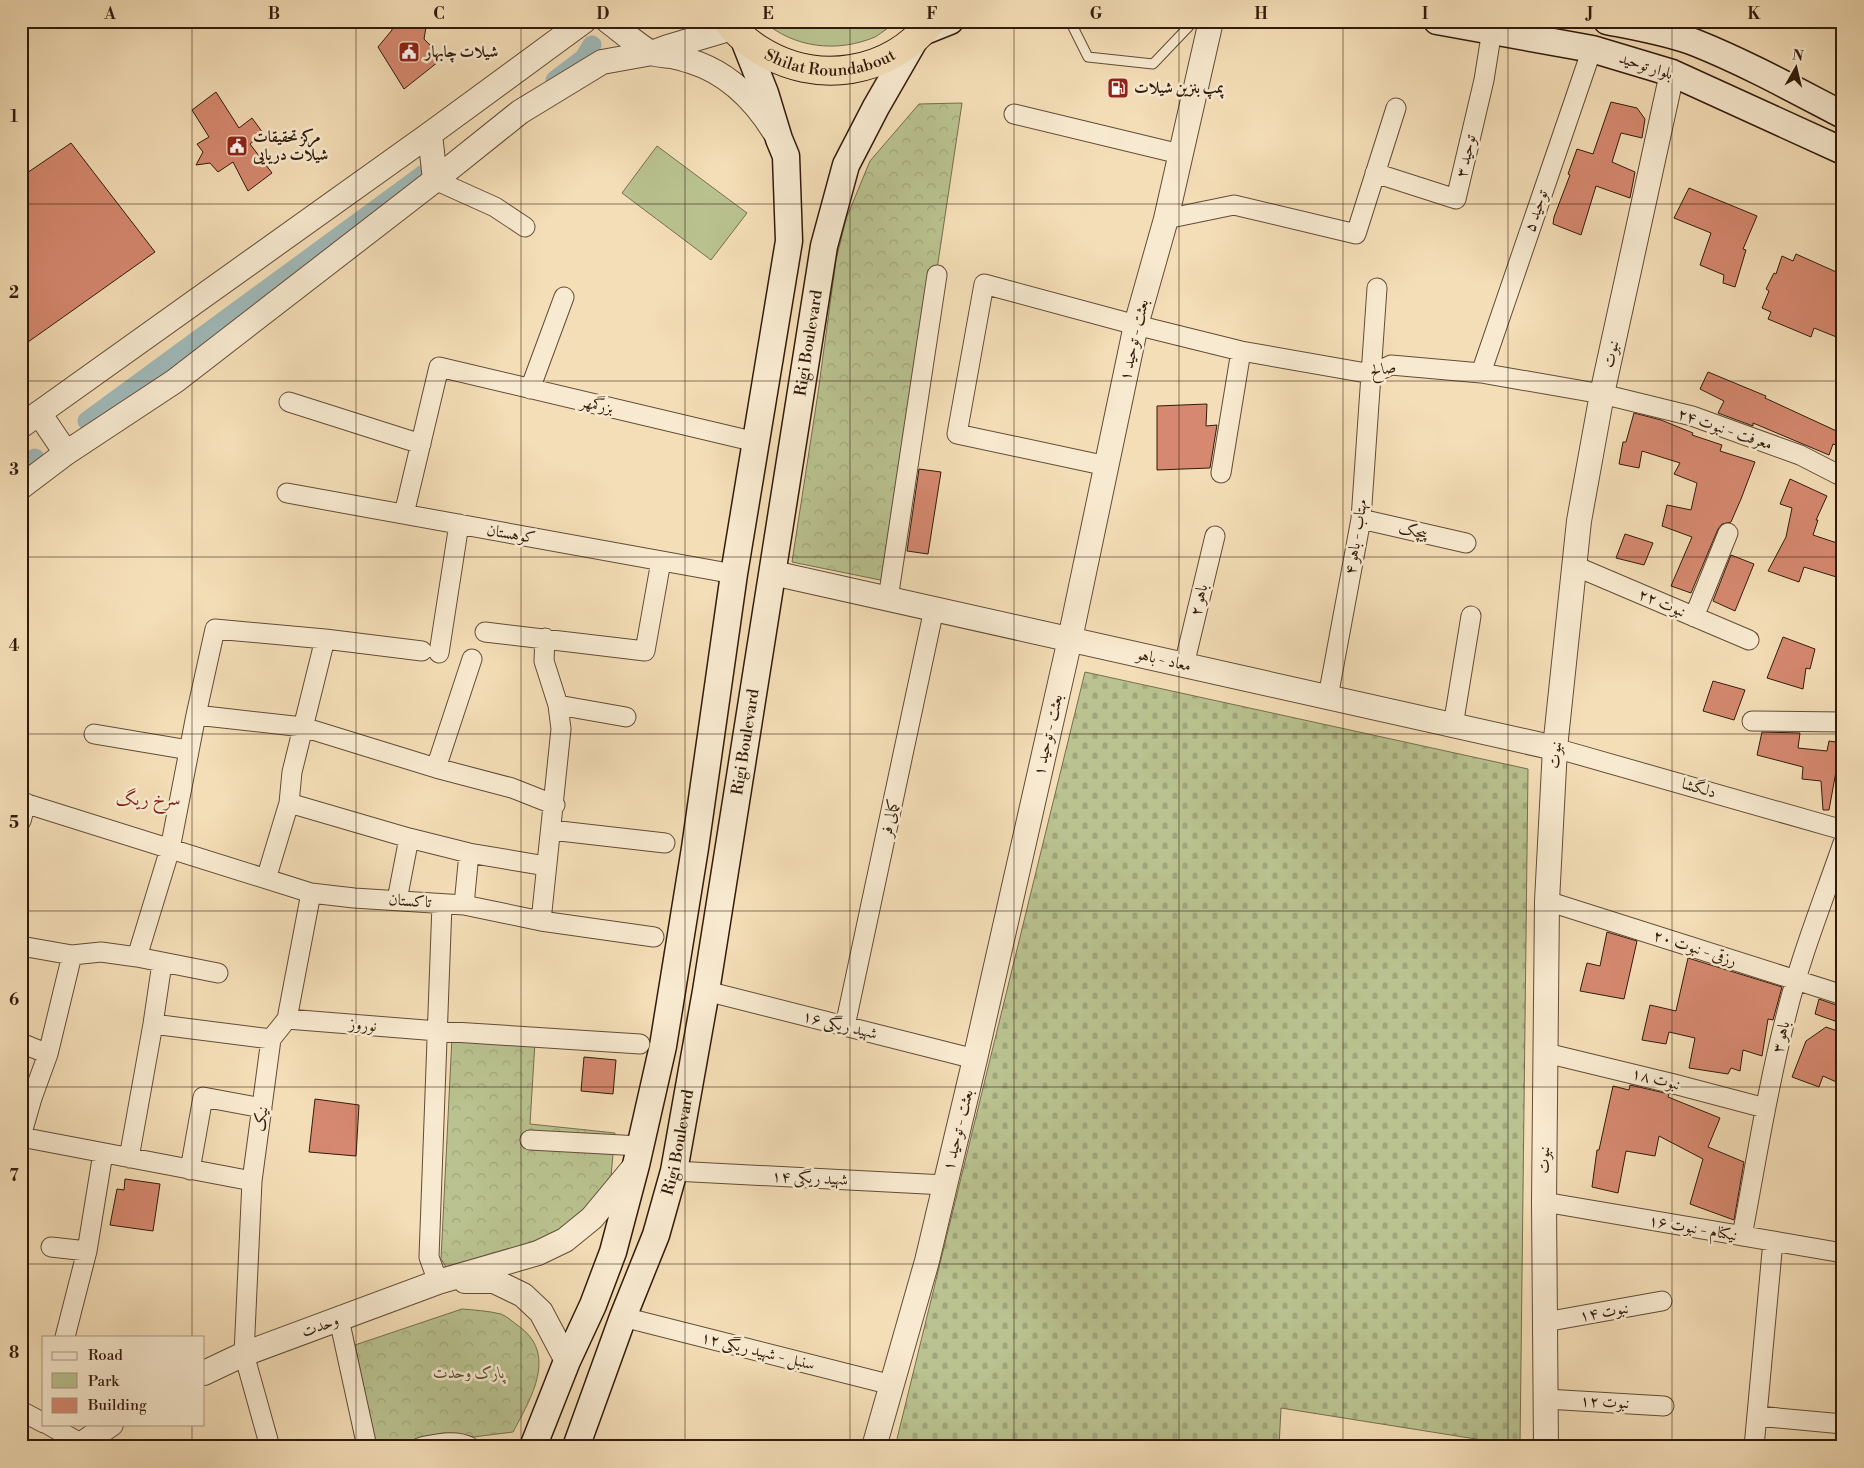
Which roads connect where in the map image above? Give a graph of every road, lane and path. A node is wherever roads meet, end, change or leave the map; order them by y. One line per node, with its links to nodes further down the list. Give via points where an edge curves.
1 (584, 21): 18 (street)
2 (608, 21): 13 (street)
3 (950, 21): 11 (main road)
4 (1070, 21): 5 (lane, via 1088,56 1153,64)
5 (1194, 21)
6 (1211, 21): 21 (street, بعثت - توحید ۱)
7 (1437, 21): 10 (main road, بلوار توحید)
8 (1607, 21): 17 (main road, بلوار توحید, via 1695,42)
9 (735, 30): 11 (highway, Shilat Roundabout, via 775,60 810,70 838,71 882,61); 13 (street); 19 (main road, Rigi Boulevard, via 765,92)
10 (1492, 30): 12 (main road, بلوار توحید); 22 (street, توحید ۳, via 1484,80 1456,199)
11 (924, 31): 53 (main road, Rigi Boulevard, via 876,107 846,165 824,246)
12 (1592, 49): 14 (main road, بلوار توحید); 31 (street, توحید ۵)
13 (652, 53): 19 (street, via 692,62 729,81 764,115); 23 (street, via 602,62 520,112)
14 (1672, 74): 20 (main road, بلوار توحید); 34 (street, نبوت)
15 (1396, 108): 22 (street)
16 (1014, 114): 21 (street)
17 (1843, 115)
18 (430, 134): 23 (street); 36 (street)
19 (779, 138): 37 (main road, Rigi Boulevard, via 786,156 789,241)
20 (1843, 151)
21 (1180, 154): 24 (street, بعثت - توحید ۱)
22 (1374, 173): 24 (street, via 1356,234 1234,205)
23 (435, 180): 25 (street, via 494,207); 39 (street, via 174,381)
24 (1166, 219): 29 (street, بعثت - توحید ۱)
25 (525, 227)
26 (937, 275): 55 (street)
27 (1377, 288): 32 (street, مهتاب - باهو ۴)
28 (564, 298): 33 (street)
29 (1136, 325): 30 (street, صالح); 40 (street, بعثت - توحید ۱); 40 (street, صالح, via 984,284 957,434)
30 (1241, 351): 32 (street, صالح); 41 (street)
31 (1481, 373): 32 (street, صالح, via 1391,364); 34 (street, صالح)
32 (1372, 374): 46 (street, مهتاب - باهو ۴)
33 (530, 389): 37 (street, بزرگمهر); 38 (street, بزرگمهر, via 439,367)
34 (1602, 394): 42 (street, معرفت - نبوت ۲۴, via 1692,416 1800,455); 52 (street, نبوت, via 1579,521)
35 (289, 402): 38 (street)
36 (30, 419): 39 (street)
37 (756, 442): 54 (main road, Rigi Boulevard)
38 (421, 444): 45 (street)
39 (66, 452): 43 (street)
40 (1107, 466): 62 (street, بعثت - توحید ۱)
41 (1221, 473)
42 (1843, 477)
43 (21, 487)
44 (287, 493): 45 (street, کوهستان)
45 (404, 514): 47 (street, کوهستان)
46 (1361, 519): 50 (street, پیچک); 66 (street, مهتاب - باهو ۴)
47 (459, 524): 51 (street, کوهستان); 61 (street, via 430,652)
48 (1728, 533): 58 (street)
49 (1214, 536): 65 (street, باهو ۲)
50 (1466, 543)
51 (661, 561): 54 (street, کوهستان); 60 (street, via 645,651)
52 (1575, 566): 58 (street, نبوت ۲۲); 75 (street, نبوت)
53 (773, 573): 55 (street, معاد - باهو); 103 (main road, Rigi Boulevard)
54 (734, 574): 121 (main road, Rigi Boulevard, via 664,1046)
55 (888, 599): 56 (street, معاد - باهو)
56 (934, 609): 62 (street, معاد - باهو); 107 (street, کمالی فر)
57 (1471, 616): 72 (street)
58 (1694, 617): 63 (street, نبوت ۲۲)
59 (485, 632): 60 (street)
60 (545, 638): 67 (street, via 544,661)
61 (325, 639): 68 (street, via 215,629); 73 (street)
62 (1070, 640): 65 (street, معاد - باهو); 114 (street, بعثت - توحید ۱)
63 (1748, 640)
64 (472, 659): 77 (street)
65 (1184, 664): 66 (street, معاد - باهو)
66 (1328, 698): 72 (street, معاد - باهو)
67 (558, 705): 69 (street); 79 (street, via 561,729)
68 (196, 715): 73 (street); 76 (street)
69 (626, 717)
70 (1752, 721): 71 (street)
71 (1843, 722)
72 (1454, 726): 75 (street, معاد - باهو)
73 (303, 727): 77 (street); 78 (street, via 292,772)
74 (94, 734): 76 (street)
75 (1555, 748): 82 (street, دلگشا); 92 (street, نبوت)
76 (189, 750): 86 (street)
77 (436, 768): 79 (street, via 512,788)
78 (289, 803): 83 (street); 89 (street)
79 (554, 805): 81 (street)
80 (23, 809): 86 (street, تاکستان)
81 (551, 830): 84 (street); 88 (street)
82 (1843, 830)
83 (408, 838): 87 (street); 91 (street)
84 (665, 843)
85 (1843, 843): 102 (street, باهو ۳)
86 (170, 849): 89 (street, تاکستان); 99 (street)
87 (469, 853): 88 (street); 94 (street)
88 (546, 866): 95 (street)
89 (266, 879): 90 (street, تاکستان)
90 (311, 893): 91 (street, تاکستان); 105 (street)
91 (397, 900): 93 (street, تاکستان)
92 (1547, 901): 102 (street, رزقی - نبوت ۲۰); 112 (street, نبوت)
93 (442, 904): 94 (street, تاکستان); 108 (street)
94 (464, 905): 95 (street, تاکستان)
95 (541, 921): 96 (street, تاکستان)
96 (654, 937)
97 (21, 946): 98 (street)
98 (72, 955): 99 (street, via 100,952); 113 (street)
99 (137, 957): 100 (street)
100 (162, 963): 101 (street); 106 (street)
101 (218, 973)
102 (1796, 980): 104 (street, رزقی - نبوت ۲۰); 117 (street, باهو ۳)
103 (706, 991): 107 (street, شهید ریگی ۱۶); 124 (main road, Rigi Boulevard)
104 (1843, 995)
105 (287, 1019): 108 (street, نوروز); 109 (street)
106 (153, 1024): 109 (street); 122 (street)
107 (845, 1026): 114 (street, شهید ریگی ۱۶)
108 (438, 1032): 111 (street, نوروز); 133 (street, via 429,1257)
109 (271, 1039): 116 (street, نیک)
110 (21, 1042): 113 (street)
111 (640, 1044)
112 (1546, 1053): 117 (street, نبوت ۱۸); 127 (street, نبوت)
113 (48, 1054): 115 (street)
114 (975, 1059): 126 (street, بعثت - توحید ۱)
115 (27, 1096): 118 (street)
116 (262, 1108): 123 (street, via 203,1097); 125 (street, نیک)
117 (1765, 1108): 128 (street, باهو ۳)
118 (21, 1136): 120 (street)
119 (530, 1140): 121 (street)
120 (103, 1153): 122 (street); 131 (street)
121 (638, 1156): 133 (street, وحدت, via 592,1218 565,1240 533,1254); 140 (main road, Rigi Boulevard, via 613,1252)
122 (129, 1158): 123 (street)
123 (190, 1170): 125 (street)
124 (674, 1172): 126 (street, شهید ریگی ۱۴); 135 (main road, Rigi Boulevard, via 656,1235)
125 (252, 1182): 139 (street, نیک)
126 (945, 1185): 142 (street, بعثت - توحید ۱, via 928,1261)
127 (1544, 1202): 128 (street, نیکنام - نبوت ۱۶); 137 (street, نبوت)
128 (1742, 1236): 129 (street, نیکنام - نبوت ۱۶)
129 (1773, 1241): 132 (street, نیکنام - نبوت ۱۶); 146 (street)
130 (51, 1247): 131 (street)
131 (87, 1251): 138 (street)
132 (1843, 1253)
133 (438, 1282): 136 (street, وحدت); 140 (street, via 494,1281 523,1295 541,1312)
134 (1662, 1301): 137 (street, نبوت ۱۴)
135 (624, 1317): 142 (street, سنبل - شهید ریگی ۱۲); 157 (main road, Rigi Boulevard)
136 (339, 1319): 139 (street, وحدت); 153 (street)
137 (1545, 1322): 143 (street, نبوت)
138 (65, 1336)
139 (244, 1354): 141 (street, وحدت); 152 (street, نیک)
140 (567, 1361): 156 (main road, Rigi Boulevard)
141 (205, 1373)
142 (892, 1385): 158 (street, بعثت - توحید ۱)
143 (1546, 1399): 144 (street, نبوت ۱۲); 159 (street, نبوت)
144 (1664, 1406)
145 (21, 1411): 147 (street)
146 (1757, 1416): 148 (street); 160 (street)
147 (42, 1419)
148 (1843, 1424)
149 (52, 1426): 151 (street)
150 (108, 1426): 151 (street)
151 (80, 1446)
152 (270, 1447)
153 (366, 1447)
154 (421, 1447): 155 (street, via 448,1443 462,1443)
155 (470, 1447)
156 (532, 1447)
157 (576, 1447)
158 (874, 1447)
159 (1546, 1447)
160 (1754, 1447)

